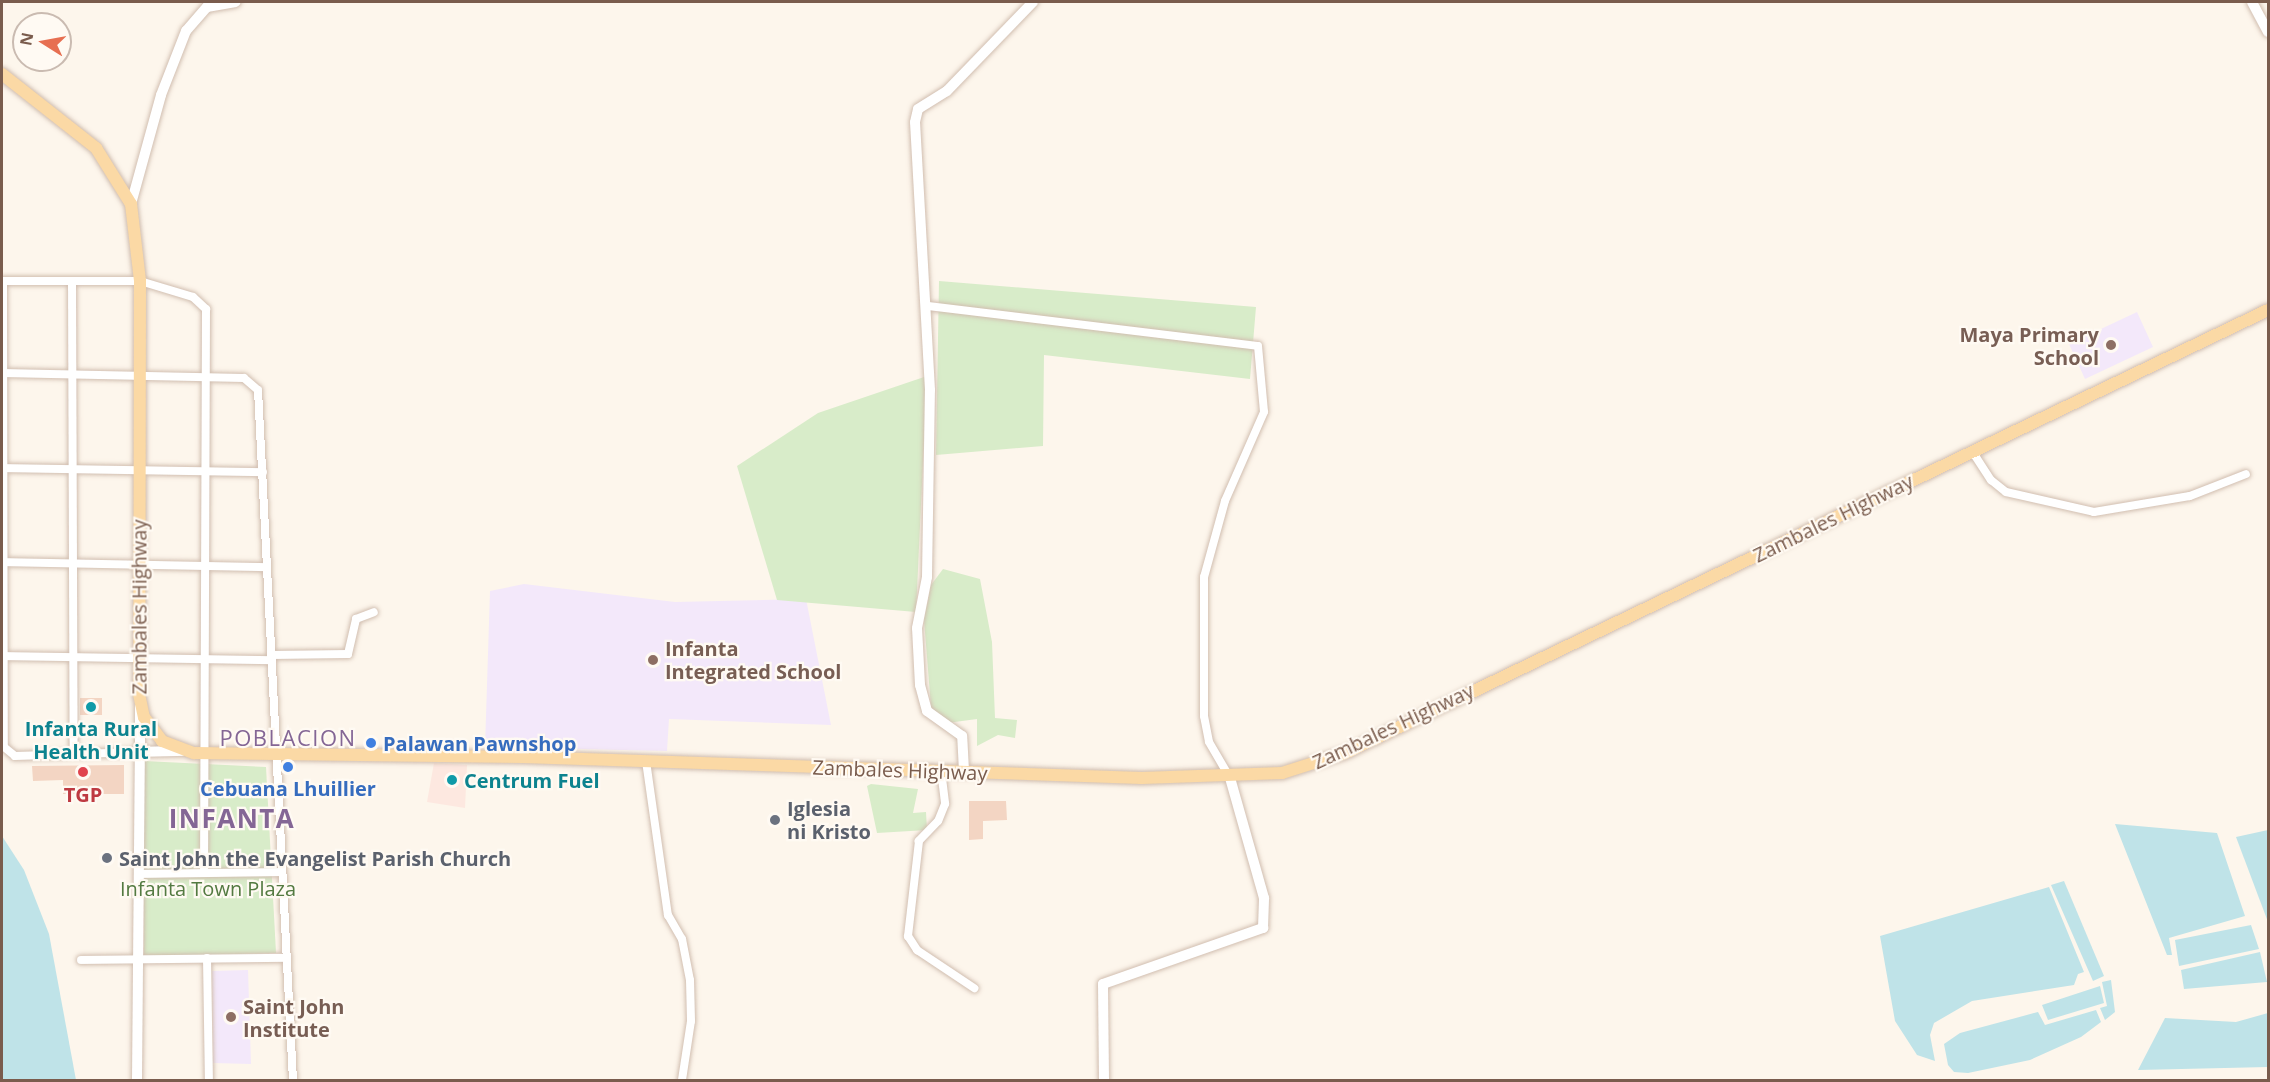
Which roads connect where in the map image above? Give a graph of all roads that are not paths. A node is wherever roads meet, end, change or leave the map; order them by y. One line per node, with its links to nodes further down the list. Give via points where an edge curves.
1 (236, 2): 6 (street, via 207,7 186,31 161,95)
2 (1033, 2): 10 (street, via 947,91 918,109 914,130)
3 (2252, 2): 4 (street)
4 (2268, 32)
5 (2, 74): 6 (main road, Zambales Highway, via 96,148)
6 (131, 204): 7 (main road, Zambales Highway)
7 (140, 280): 9 (street); 14 (main road, Zambales Highway); 15 (street, via 203,305)
8 (2, 281): 9 (street); 12 (street)
9 (72, 281): 13 (street)
10 (928, 306): 42 (street, via 927,577 917,628 920,684 927,711 962,736); 43 (street, via 1258,346 1264,412 1225,501 1204,576 1204,716 1209,742)
11 (2268, 310): 16 (main road, Zambales Highway)
12 (2, 373): 13 (street); 17 (street)
13 (72, 376): 14 (street); 18 (street)
14 (139, 376): 15 (street); 19 (main road, Zambales Highway)
15 (207, 377): 20 (street, via 244,378 255,384); 21 (street)
16 (1972, 451): 22 (street, via 1991,480 2006,492 2094,512 2190,496); 43 (main road, Zambales Highway, via 1345,753 1282,773)
17 (2, 468): 18 (street); 23 (street)
18 (71, 469): 19 (street); 24 (street)
19 (138, 471): 21 (street); 25 (main road, Zambales Highway)
20 (263, 472): 21 (street); 27 (street)
21 (206, 473): 26 (street)
22 (2246, 474)
23 (3, 562): 24 (street); 29 (street)
24 (73, 564): 25 (street); 30 (street)
25 (139, 566): 26 (street); 31 (main road, Zambales Highway)
26 (207, 566): 27 (street); 33 (street)
27 (267, 567): 32 (street)
28 (374, 612): 32 (street, via 356,619 348,654)
29 (3, 656): 30 (street); 39 (street, via 7,752)
30 (71, 656): 31 (street); 39 (street)
31 (138, 656): 33 (street); 34 (main road, Zambales Highway)
32 (271, 657): 33 (street); 38 (street)
33 (207, 659): 37 (street)
34 (140, 703): 35 (main road, Zambales Highway, via 155,734); 36 (street)
35 (182, 751): 36 (street); 37 (main road, Zambales Highway)
36 (140, 752): 39 (street); 46 (street)
37 (206, 753): 38 (main road, Zambales Highway); 45 (street)
38 (275, 753): 40 (main road, Zambales Highway); 44 (street)
39 (74, 754)
40 (646, 761): 41 (main road, Zambales Highway); 55 (street, via 668,915 684,944 691,988 692,1021)
41 (941, 770): 42 (main road, Zambales Highway); 51 (street, via 945,804 938,821 918,841 908,936 917,950)
42 (964, 771): 43 (main road, Zambales Highway)
43 (1230, 778): 56 (street, via 1264,898 1263,928 1103,984)
44 (281, 872): 45 (street); 48 (street)
45 (204, 873): 46 (street)
46 (139, 874): 50 (street)
47 (207, 958): 48 (street); 50 (street); 53 (street)
48 (286, 958): 54 (street)
49 (81, 960): 50 (street)
50 (140, 960): 52 (street)
51 (974, 988)
52 (137, 1080)
53 (209, 1080)
54 (293, 1080)
55 (682, 1080)
56 (1104, 1080)

